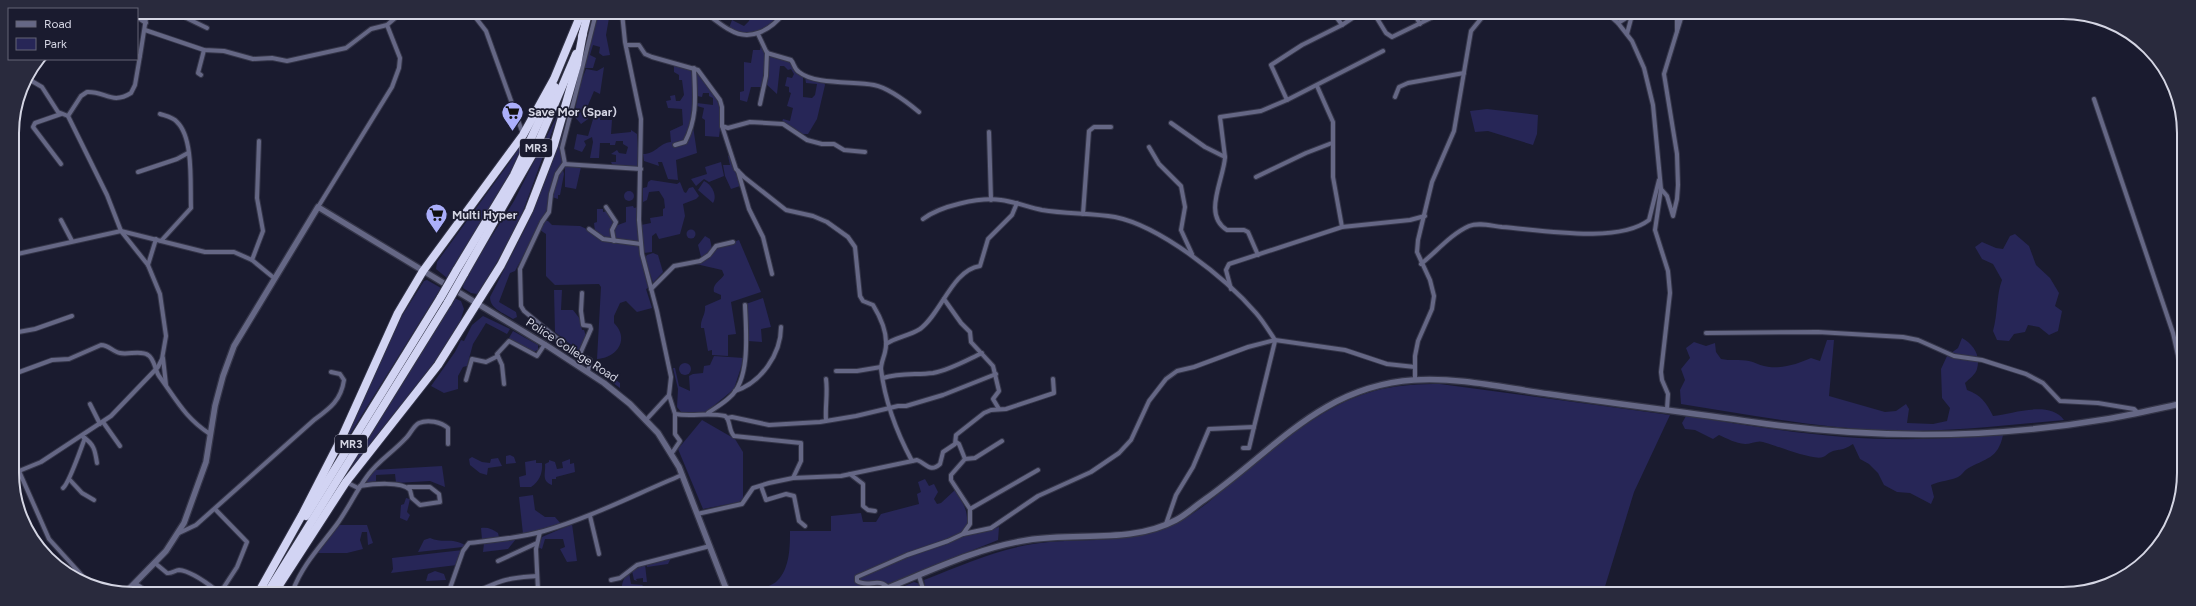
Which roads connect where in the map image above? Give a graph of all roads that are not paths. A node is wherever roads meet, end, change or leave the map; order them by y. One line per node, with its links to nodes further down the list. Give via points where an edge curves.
1 (139, 19): 24 (street)
2 (146, 19): 24 (street)
3 (188, 19): 29 (street)
4 (394, 19): 27 (street)
5 (477, 19): 57 (street, via 486,31)
6 (581, 19): 57 (highway, via 554,79)
7 (582, 19): 96 (highway, MR3, via 528,147)
8 (584, 19): 31 (highway, MR3)
9 (594, 19): 66 (street, via 562,148)
10 (623, 19): 35 (street)
11 (717, 19): 32 (street, via 735,33)
12 (779, 19): 32 (street)
13 (1338, 19): 28 (street)
14 (1350, 19): 28 (street)
15 (1377, 19): 26 (street, via 1386,33 1392,37)
16 (1418, 19): 26 (street)
17 (1429, 19): 26 (street)
18 (1481, 19): 41 (street, via 1471,31)
19 (1614, 19): 25 (street)
20 (1624, 19): 25 (street)
21 (1630, 19): 33 (street)
22 (1677, 19): 34 (street)
23 (1681, 19): 34 (street)
24 (146, 23): 30 (street)
25 (1618, 23): 33 (street)
26 (1420, 24)
27 (387, 25): 36 (street, via 371,29 346,48 287,61 272,58 253,59 224,51); 75 (street, via 400,58 392,87)
28 (1342, 25): 47 (street, via 1302,45 1271,65)
29 (207, 28)
30 (145, 30): 36 (street); 39 (street)
31 (583, 33): 96 (highway, MR3, via 567,78 535,150); 104 (highway, via 577,65 554,144 531,203 501,265)
32 (758, 34): 38 (street)
33 (1627, 34): 71 (street, via 1644,68 1653,105)
34 (1677, 35): 72 (street, via 1664,74 1677,154 1678,185 1673,216 1670,213 1667,196)
35 (626, 45): 40 (street, via 639,45 652,57); 67 (street, via 641,118)
36 (204, 50): 42 (street, via 198,73)
37 (1383, 51): 44 (street)
38 (767, 52): 48 (street, via 766,76); 49 (street, via 791,60 798,72 806,76 832,82 875,85)
39 (139, 56): 52 (street, via 135,85 131,93 117,99 96,92 87,92 81,96)
40 (694, 68): 54 (street, via 720,100); 60 (street, via 696,103 693,125 685,142)
41 (1464, 73): 45 (street, via 1408,83 1399,88); 78 (street, via 1454,131 1432,182)
42 (201, 75)
43 (32, 81): 50 (street, via 42,87)
44 (1317, 86): 47 (street); 59 (street, via 1333,122)
45 (1395, 97)
46 (2094, 99): 113 (street)
47 (1287, 100): 64 (street, via 1261,111 1220,117)
48 (760, 104)
49 (919, 112)
50 (61, 114): 52 (street); 65 (street, via 33,126)
51 (160, 114): 63 (street, via 176,120 181,126)
52 (68, 116): 83 (street)
53 (1170, 123): 64 (street, via 1204,147)
54 (722, 126): 62 (street, via 728,128 750,122 783,124 807,140 834,144 844,150); 68 (street)
55 (1111, 127): 77 (street, via 1094,127 1089,131)
56 (989, 132): 73 (street)
57 (523, 135): 95 (highway)
58 (259, 142): 92 (street, via 257,200 263,231)
59 (1332, 144): 70 (street, via 1306,153); 81 (street, via 1333,177)
60 (674, 145)
61 (1149, 147): 90 (street, via 1159,164 1181,186 1185,207 1181,230)
62 (865, 152)
63 (188, 153): 69 (street); 84 (street, via 191,208)
64 (1224, 157): 91 (street, via 1215,213 1227,230 1248,232)
65 (61, 164)
66 (565, 164): 67 (street); 115 (street, via 558,174 551,194 549,212 520,269 521,306 529,316)
67 (641, 169): 88 (street)
68 (737, 170): 97 (street, via 749,209 763,237); 112 (street, via 786,210 827,222 848,237 856,248 860,296 863,301 873,305 878,314 885,331)
69 (138, 172)
70 (1256, 177)
71 (1660, 177): 72 (street); 93 (street, via 1650,220 1628,230 1609,233 1570,232 1474,225 1459,233)
72 (1661, 188): 139 (street, via 1654,230 1668,271 1670,293 1661,372 1668,394)
73 (991, 200): 74 (street); 79 (street, via 957,204 930,213)
74 (1017, 204): 77 (street, via 1061,213); 103 (street, via 1012,215 988,239 980,266 964,274)
75 (318, 208): 95 (street, Police College Road); 98 (street)
76 (606, 208): 86 (street, via 616,222 612,230)
77 (1083, 214): 90 (street, via 1115,217 1132,222)
78 (1425, 216): 81 (street); 93 (street, via 1417,252)
79 (923, 219)
80 (61, 220): 85 (street)
81 (1342, 227): 91 (street)
82 (588, 229): 86 (street, via 597,237)
83 (121, 231): 84 (street); 85 (street); 94 (street)
84 (158, 240): 92 (street, via 205,252 234,252); 94 (street)
85 (72, 241): 89 (street, via 44,250)
86 (614, 241): 88 (street)
87 (733, 242): 99 (street, via 716,246 700,261 674,266)
88 (641, 244): 99 (street)
89 (19, 254)
90 (1192, 255): 100 (street)
91 (1258, 255): 100 (street, via 1226,267)
92 (252, 260): 98 (street)
93 (1421, 264): 119 (street, via 1430,280 1434,296 1432,309 1418,341)
94 (148, 265): 116 (street, via 160,294 166,336)
95 (423, 270): 104 (street, Police College Road); 195 (highway, via 398,313 338,444)
96 (460, 273): 102 (highway, MR3, bridge)
97 (772, 274)
98 (274, 278): 148 (street, via 234,346 223,376)
99 (652, 289): 134 (street, via 671,377)
100 (1232, 290): 110 (street, via 1257,313)
101 (582, 292): 115 (street, via 581,320 591,329)
102 (444, 299): 196 (highway, MR3); 197 (highway, MR3)
103 (944, 299): 112 (street, via 920,329); 114 (street, via 970,332 971,342)
104 (476, 304): 111 (street, Police College Road); 165 (highway, via 420,390)
105 (745, 305): 133 (street, via 747,345 744,367)
106 (72, 316): 108 (street)
107 (781, 327): 133 (street, via 781,338 774,358 765,370 744,388)
108 (19, 333)
109 (1706, 333): 140 (street, via 1818,332 1903,337 1918,340 1954,356 1982,360 2026,374 2043,383 2060,401 2098,403 2134,409)
110 (1275, 340): 119 (street, via 1345,350 1388,364); 147 (street); 180 (street, via 1177,371 1166,379 1149,401 1131,440 1119,453 1091,472 1038,496 991,528)
111 (545, 344): 117 (street, via 537,356 509,341); 124 (street, Police College Road)
112 (886, 344): 118 (street)
113 (2177, 351)
114 (982, 353): 125 (street); 126 (street, via 933,373)
115 (580, 354): 124 (street, via 590,360)
116 (163, 356): 120 (street); 132 (street)
117 (498, 356): 129 (street, via 486,362 472,359); 131 (street)
118 (881, 367): 121 (street); 126 (street)
119 (1415, 367): 130 (street)
120 (155, 370): 122 (street, via 148,355 119,353 101,345 69,359 52,360); 132 (street); 146 (street)
121 (836, 371)
122 (19, 372)
123 (331, 372): 172 (street, via 340,374 344,380 338,400 333,406)
124 (588, 372): 144 (street, Police College Road, via 630,404)
125 (996, 374): 137 (street, via 943,395 906,406); 138 (street, via 999,391 993,399)
126 (883, 378): 137 (street)
127 (826, 379): 145 (street)
128 (1053, 379): 138 (street, via 1054,393)
129 (466, 380)
130 (1415, 380): 139 (street, via 1453,380); 176 (street, via 1377,386 1315,412 1218,491)
131 (504, 384)
132 (166, 386): 148 (street, via 193,423)
133 (735, 391): 142 (street)
134 (669, 395): 141 (street); 144 (street)
135 (90, 404): 146 (street)
136 (2177, 405): 140 (street)
137 (889, 408): 145 (street); 157 (street)
138 (999, 409): 151 (street, via 984,413 956,435)
139 (1667, 409): 140 (street, via 1796,428 1859,434 1936,435 2018,430)
140 (2138, 413)
141 (675, 414): 142 (street); 155 (street, via 675,434 680,441)
142 (707, 414): 143 (street)
143 (728, 418): 145 (street, via 769,424); 163 (street, via 730,431 734,436 801,443 801,461)
144 (646, 420): 155 (street, Police College Road)
145 (826, 420)
146 (102, 423): 149 (street); 153 (street)
147 (1254, 427): 154 (street, via 1249,448); 176 (street, via 1209,429 1193,467 1176,494)
148 (210, 434): 179 (street, via 200,483)
149 (83, 437): 158 (street, via 91,442); 160 (street, via 41,462); 164 (street)
150 (1002, 441): 156 (street, via 975,458)
151 (956, 442): 156 (street); 157 (street, via 942,452 940,464 934,468 926,468 917,460)
152 (448, 444): 167 (street, via 448,428 444,425 438,422 420,423 378,464)
153 (120, 446)
154 (1243, 448)
155 (672, 453): 162 (street, Police College Road)
156 (966, 459): 171 (street, via 951,475 951,480)
157 (912, 462): 161 (street)
158 (97, 463)
159 (1038, 470): 171 (street)
160 (19, 471): 186 (street, via 49,539)
161 (850, 474): 163 (street); 173 (street, via 863,484 863,506)
162 (682, 475): 174 (street, Police College Road); 175 (street)
163 (793, 478): 166 (street)
164 (70, 480): 169 (street); 170 (street)
165 (346, 482): 167 (street); 198 (highway)
166 (761, 486): 174 (street, via 751,491 742,504); 177 (street, via 766,500 786,494 794,496 799,521)
167 (359, 487): 168 (street, via 384,484); 199 (street, via 338,523 305,564)
168 (408, 487): 168 (street, via 412,498 420,505 440,502 439,494 430,487)
169 (63, 488)
170 (94, 500)
171 (970, 509): 180 (street, via 970,524)
172 (214, 510): 179 (street, via 196,525); 194 (street, via 247,542 238,567)
173 (875, 511)
174 (697, 514): 182 (street, Police College Road)
175 (590, 516): 178 (street); 183 (street)
176 (1166, 524): 188 (street, via 1117,535 1030,539 983,550)
177 (805, 526)
178 (540, 532): 181 (street); 200 (street, via 469,543 463,551)
179 (178, 533): 185 (street)
180 (963, 534): 204 (street, via 857,577 861,584 880,583)
181 (537, 543): 184 (street); 187 (street)
182 (710, 546): 189 (street, via 637,565 620,578); 203 (street, Police College Road)
183 (599, 554)
184 (498, 561)
185 (155, 563): 190 (street); 193 (street, via 167,573 180,570 199,576)
186 (81, 574)
187 (537, 576): 201 (street, via 513,578); 202 (street)
188 (919, 576): 205 (street); 206 (street)
189 (611, 580)
190 (136, 584): 191 (street); 192 (street)
191 (132, 587)
192 (141, 587)
193 (212, 587)
194 (224, 587)
195 (262, 587)
196 (262, 587)
197 (272, 587)
198 (278, 587)
199 (294, 587)
200 (450, 587)
201 (491, 587)
202 (538, 587)
203 (725, 587)
204 (886, 587)
205 (891, 587)
206 (922, 587)

